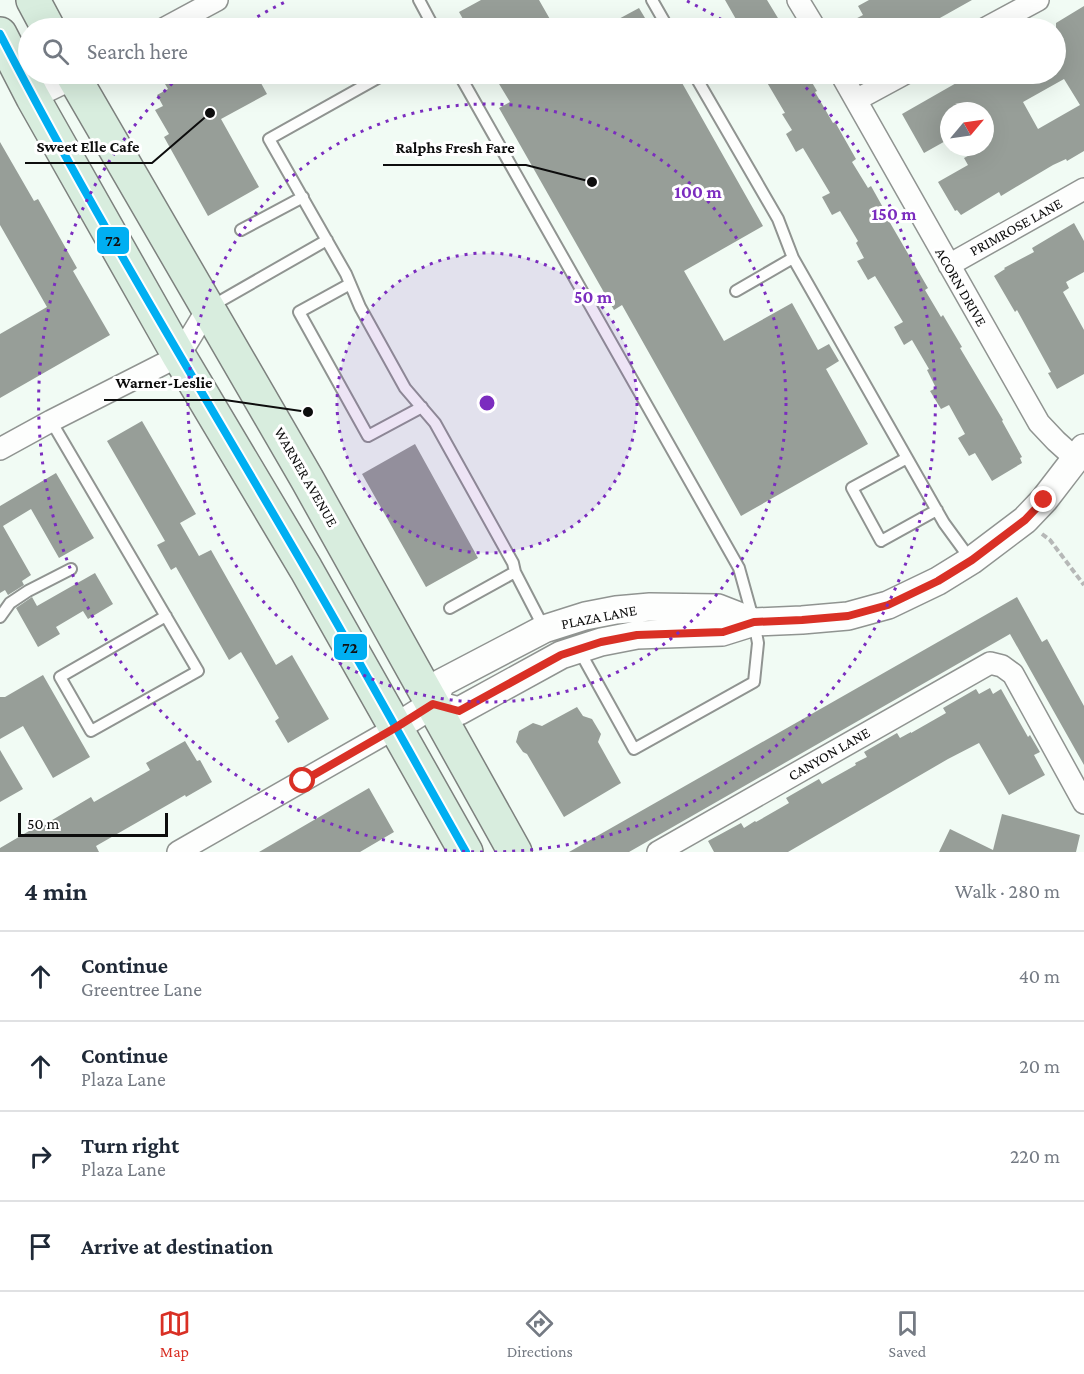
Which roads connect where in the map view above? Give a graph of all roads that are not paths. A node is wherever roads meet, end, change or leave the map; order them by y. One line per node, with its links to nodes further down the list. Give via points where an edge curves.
1 (33, 0): 7 (main road)
2 (217, 0): 8 (street)
3 (419, 0): 9 (lane)
4 (651, 0): 10 (lane)
5 (798, 0): 11 (street)
6 (1038, 0): 12 (street)
7 (43, 18)
8 (184, 18)
9 (429, 18)
10 (662, 18)
11 (809, 18)
12 (1005, 18)
13 (0, 34): 14 (main road)
14 (18, 69)
15 (26, 84): 23 (main road)
16 (59, 84): 23 (street)
17 (81, 84): 33 (main road, WARNER AVENUE)
18 (367, 84): 26 (lane, via 269,139)
19 (465, 84): 47 (lane, via 739,568)
20 (700, 84): 29 (lane, via 778,219)
21 (847, 84): 24 (street, ACORN DRIVE)
22 (886, 84): 24 (street)
23 (33, 98): 34 (main road)
24 (856, 100): 30 (street, ACORN DRIVE)
25 (1084, 189): 30 (street, PRIMROSE LANE)
26 (303, 197): 27 (lane); 28 (lane)
27 (241, 230)
28 (327, 240): 31 (lane); 33 (lane)
29 (793, 258): 32 (lane); 39 (lane)
30 (949, 265): 38 (street, ACORN DRIVE, via 1039,423 1056,441)
31 (350, 284): 35 (lane, via 405,388); 35 (lane, via 299,312 368,435)
32 (736, 291)
33 (208, 308): 34 (street); 50 (main road, WARNER AVENUE)
34 (179, 356): 36 (street); 51 (main road)
35 (422, 407): 43 (lane, via 435,423)
36 (51, 421): 37 (street); 45 (lane)
37 (0, 449)
38 (1080, 454): 41 (street, PLAZA LANE, via 1025,520)
39 (907, 458): 40 (lane); 40 (lane, via 852,488 881,541)
40 (937, 510): 41 (lane)
41 (972, 560): 47 (street, PLAZA LANE, via 888,605 848,616)
42 (71, 569): 46 (lane, via 10,603)
43 (515, 572): 44 (lane); 48 (lane)
44 (450, 608)
45 (166, 616): 45 (lane, via 198,671 91,731 60,677)
46 (0, 617)
47 (754, 622): 48 (street, PLAZA LANE, via 718,608 650,607 585,616); 49 (street, PLAZA LANE, via 723,632 637,635); 49 (lane, via 758,643 754,682 634,749)
48 (544, 629): 50 (street, PLAZA LANE, via 441,683)
49 (578, 649): 50 (street, PLAZA LANE, via 459,711)
50 (433, 704): 51 (street, PLAZA LANE); 55 (main road, WARNER AVENUE)
51 (395, 728): 53 (street); 54 (main road)
52 (1084, 803): 56 (street, CANYON LANE, via 1013,674 990,663)
53 (178, 852)
54 (466, 852)
55 (515, 852)
56 (658, 852)

